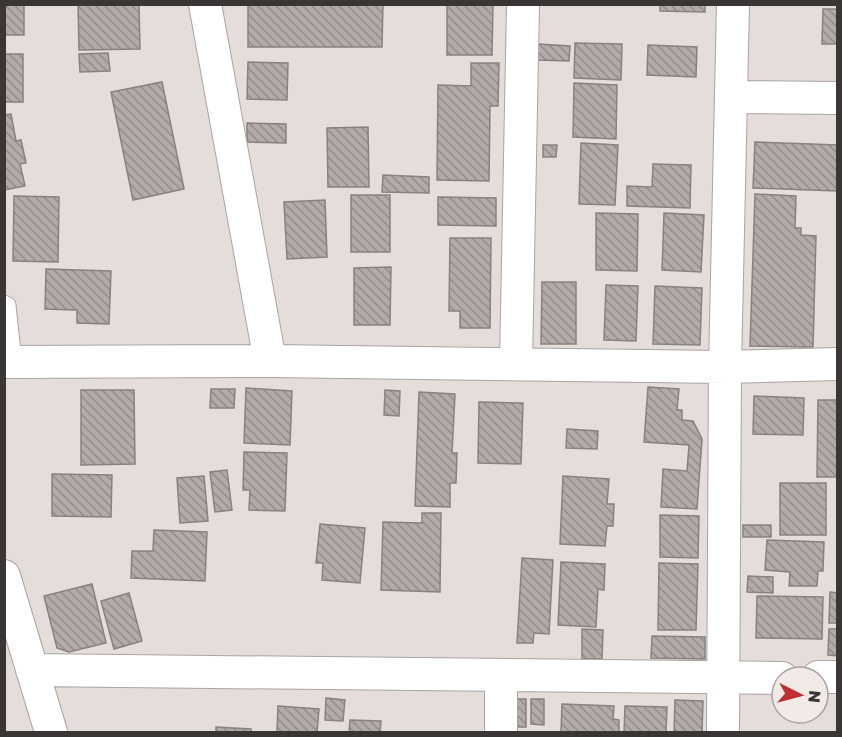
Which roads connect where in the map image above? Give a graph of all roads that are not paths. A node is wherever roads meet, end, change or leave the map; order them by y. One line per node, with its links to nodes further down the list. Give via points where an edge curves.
1 (205, 4): 7 (street)
2 (523, 4): 9 (street)
3 (733, 4): 4 (street)
4 (731, 97): 5 (street); 11 (street)
5 (837, 98)
6 (4, 303): 8 (lane, via 8,305)
7 (270, 361): 8 (street); 9 (street)
8 (9, 362)
9 (516, 363): 11 (street)
10 (837, 364): 11 (street)
11 (725, 367): 15 (street)
12 (4, 576): 13 (street)
13 (33, 670): 14 (street); 17 (street)
14 (501, 677): 15 (street); 18 (street)
15 (723, 678): 16 (street); 19 (street)
16 (770, 678)
17 (51, 732)
18 (501, 732)
19 (723, 732)

